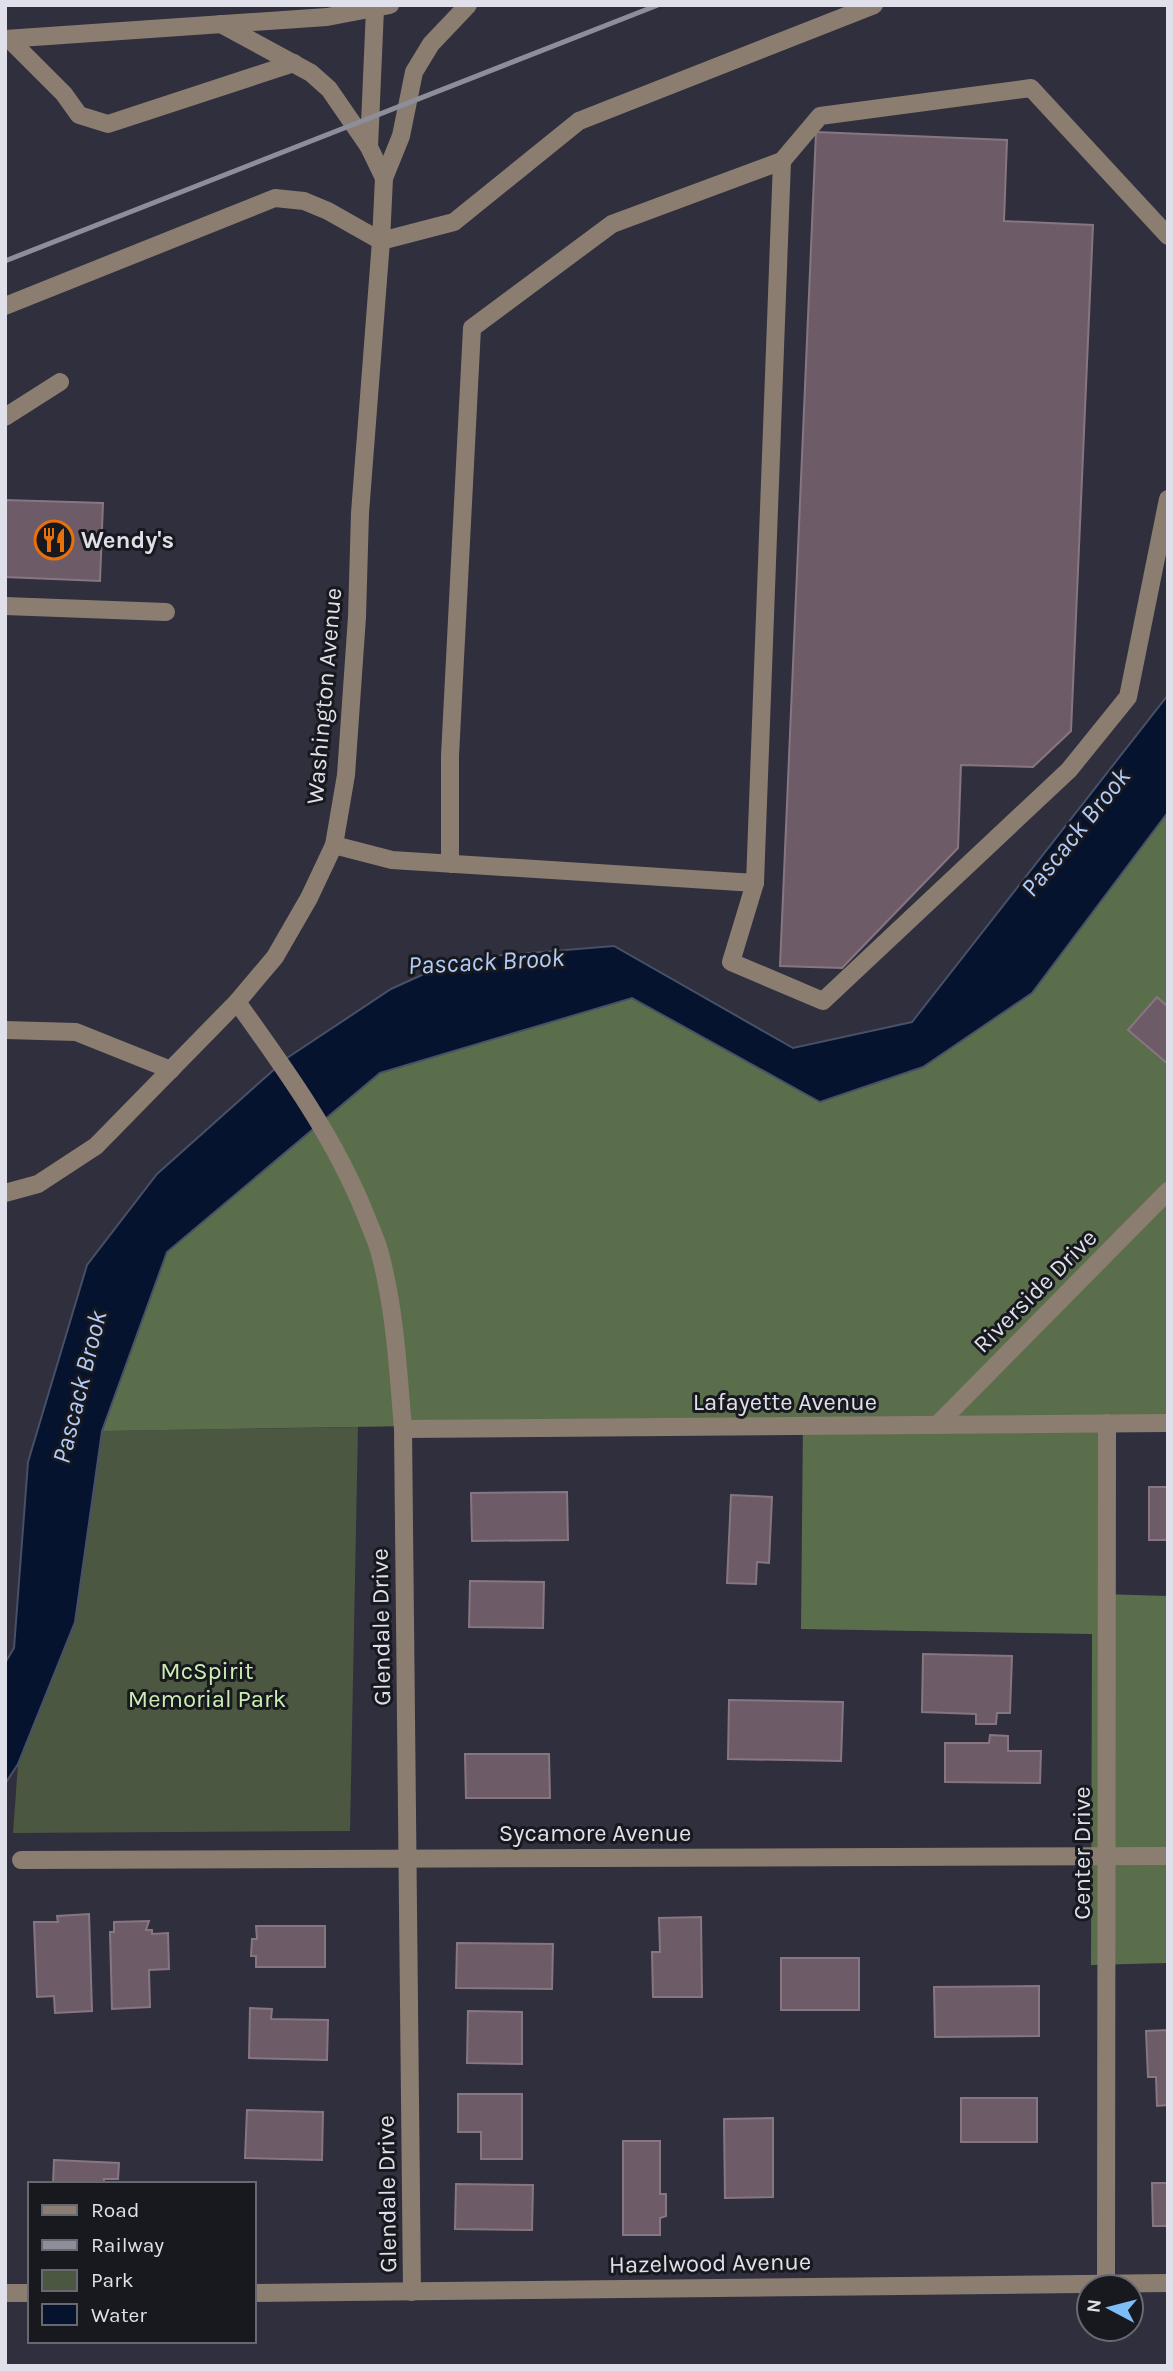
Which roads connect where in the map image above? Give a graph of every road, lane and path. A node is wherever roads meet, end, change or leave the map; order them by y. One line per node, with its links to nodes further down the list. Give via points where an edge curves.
1 (468, 5): 10 (street, Washington Avenue, via 432,44 414,72 401,136)
2 (874, 5): 12 (street, via 579,121 454,222)
3 (383, 7): 4 (street); 8 (street, Washington Avenue)
4 (333, 11): 5 (street)
5 (221, 24): 6 (street); 7 (street)
6 (7, 39): 7 (street, via 64,94 79,115 108,124)
7 (294, 64): 8 (street, via 329,89)
8 (369, 147): 10 (street, Washington Avenue)
9 (782, 161): 11 (street, via 820,116 1031,88); 22 (street, via 612,225 472,328 450,756); 23 (street)
10 (384, 178): 12 (street, Washington Avenue)
11 (1168, 236)
12 (381, 241): 13 (street, via 304,201 275,198); 21 (street, Washington Avenue, via 346,775)
13 (5, 306)
14 (60, 382): 15 (street)
15 (5, 417)
16 (1168, 499): 23 (street, via 1128,697 1069,770 823,1001 731,962)
17 (5, 594): 19 (street, via 48,597)
18 (5, 606): 19 (street)
19 (70, 608): 20 (street)
20 (166, 612)
21 (334, 845): 22 (street, via 392,860); 24 (street, Washington Avenue, via 275,957)
22 (450, 864): 23 (street)
23 (755, 883)
24 (237, 1002): 26 (street, Washington Avenue); 32 (street, Glendale Drive, via 330,1140 379,1249 395,1333)
25 (5, 1030): 26 (street, via 76,1032)
26 (171, 1070): 28 (street, Washington Avenue, via 96,1146 37,1184)
27 (1168, 1191): 31 (street, Riverside Drive)
28 (5, 1194)
29 (1107, 1423): 30 (street, Lafayette Avenue); 31 (street, Lafayette Avenue); 33 (street, Center Drive)
30 (1168, 1423)
31 (937, 1425): 32 (street, Lafayette Avenue)
32 (403, 1429): 35 (street, Glendale Drive)
33 (1107, 1856): 34 (street, Sycamore Avenue); 35 (street, Sycamore Avenue); 37 (street, Center Drive)
34 (1168, 1856)
35 (408, 1858): 36 (street, Sycamore Avenue); 42 (street, Glendale Drive)
36 (21, 1860)
37 (1106, 2273)
38 (1075, 2283): 42 (street, Hazelwood Avenue)
39 (1145, 2283): 40 (street, Hazelwood Avenue)
40 (1168, 2283)
41 (256, 2292): 42 (street, Hazelwood Avenue)
42 (412, 2292)
43 (28, 2293): 44 (street)
44 (5, 2294)

